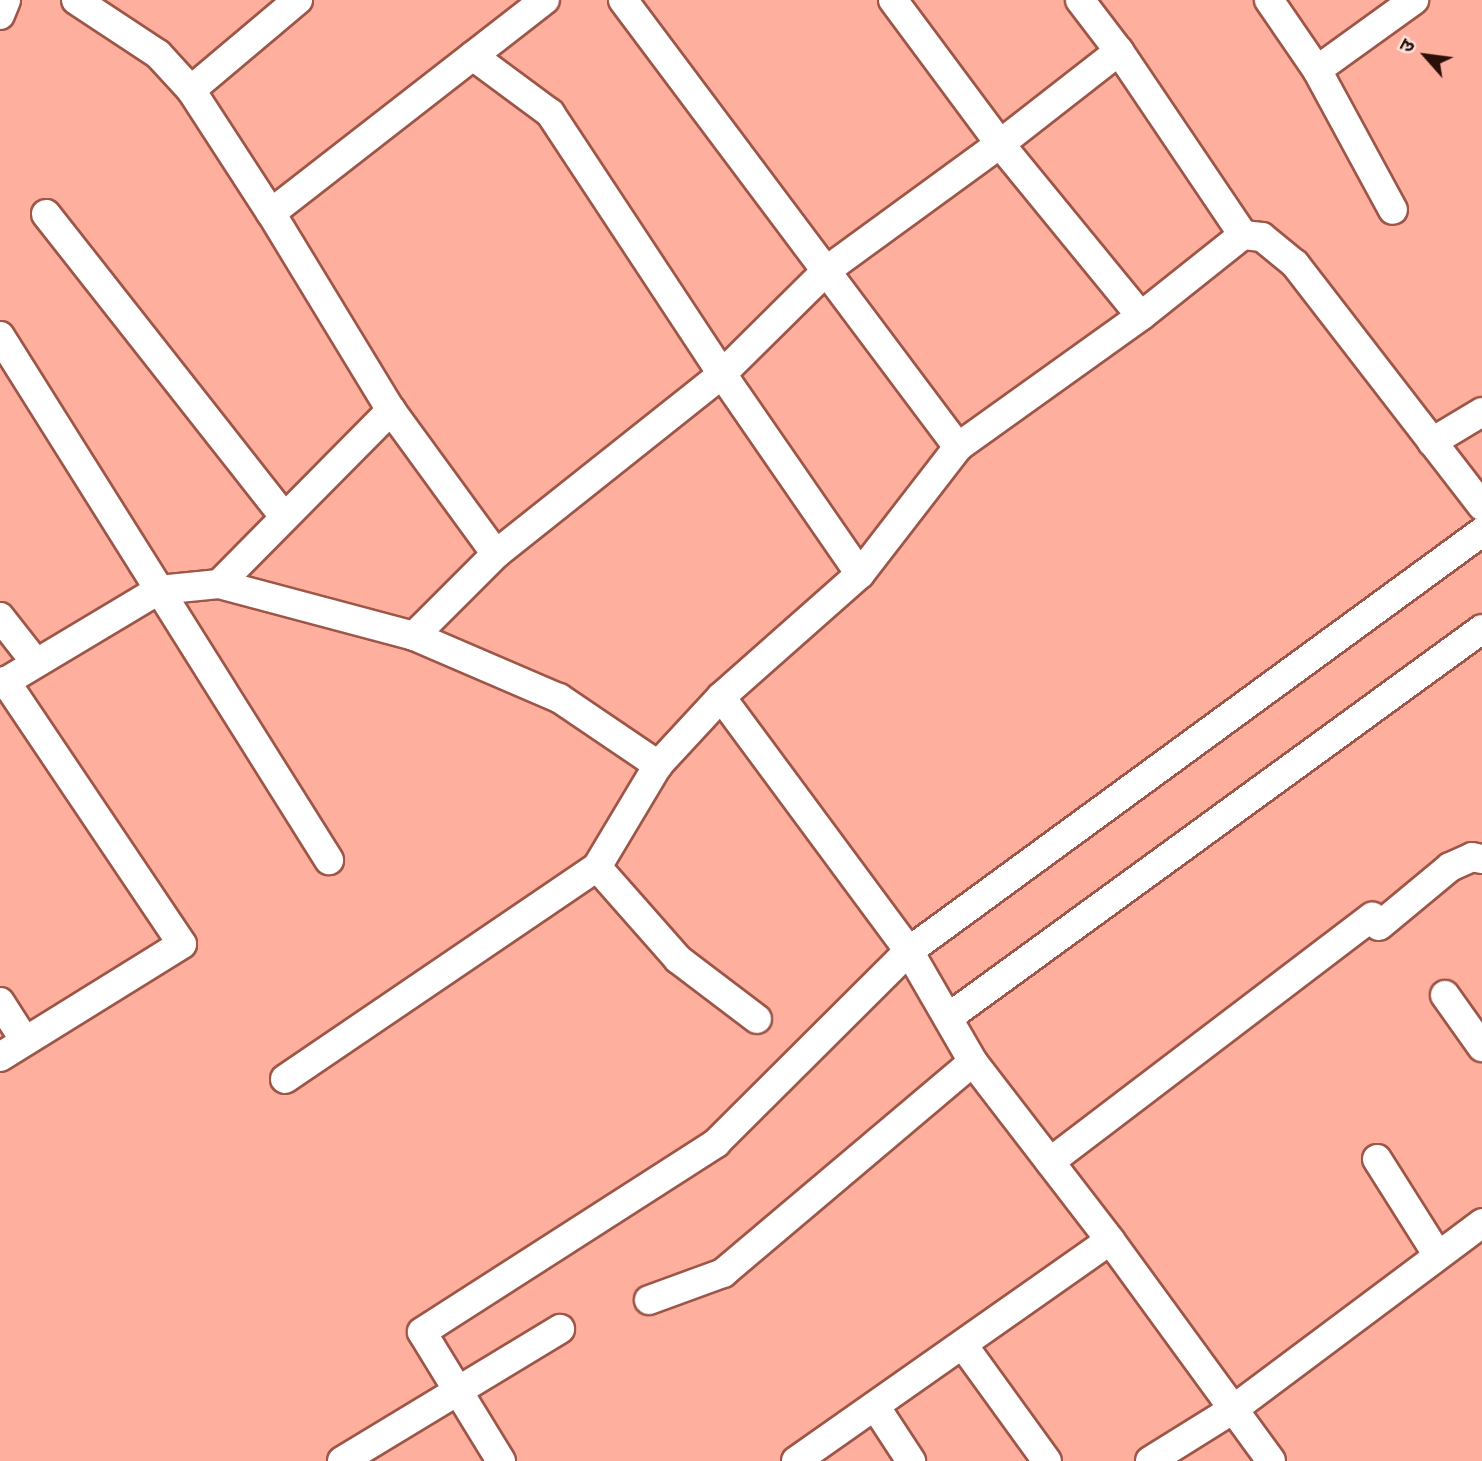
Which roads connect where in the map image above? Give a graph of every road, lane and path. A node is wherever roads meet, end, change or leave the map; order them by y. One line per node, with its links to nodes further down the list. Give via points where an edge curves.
1 (6, 0): 10 (street)
2 (298, 0): 14 (street)
3 (545, 0): 12 (street)
4 (623, 0): 20 (street)
5 (893, 0): 15 (street)
6 (1080, 0): 11 (street)
7 (1269, 0): 13 (street)
8 (1415, 0): 13 (street)
9 (90, 8): 14 (street, via 158,54)
10 (0, 15)
11 (1119, 51): 15 (street); 19 (street)
12 (473, 56): 17 (street); 23 (street, via 550,113)
13 (1317, 70): 16 (street)
14 (191, 90): 17 (street)
15 (1000, 144): 20 (street); 21 (street)
16 (1393, 210)
17 (271, 213): 24 (street)
18 (46, 214): 29 (street)
19 (1243, 235): 21 (street); 26 (street, via 1262,237 1295,264)
20 (827, 270): 23 (street); 27 (street)
21 (1141, 316): 27 (street)
22 (0, 336): 34 (street)
23 (722, 373): 31 (street); 32 (street)
24 (391, 410): 29 (street); 31 (street)
25 (1482, 412): 26 (street)
26 (1432, 442): 28 (street)
27 (958, 447): 32 (street)
28 (1482, 506)
29 (284, 516): 33 (street)
30 (1482, 532): 45 (street)
31 (496, 554): 37 (street)
32 (860, 574): 40 (street)
33 (219, 584): 34 (street); 37 (street)
34 (159, 590): 38 (street); 43 (street)
35 (0, 617): 38 (street)
36 (1482, 629): 48 (street)
37 (414, 636): 41 (street, via 559,698)
38 (36, 663): 39 (street)
39 (3, 683): 50 (street, via 182,944)
40 (721, 697): 41 (street); 45 (street)
41 (658, 765): 44 (street)
42 (1482, 859): 56 (street, via 1472,857 1450,867)
43 (329, 860)
44 (597, 867): 49 (street, via 678,959); 54 (street)
45 (909, 951): 48 (street); 63 (street, via 716,1143 422,1332)
46 (1445, 995): 51 (street)
47 (0, 1002): 50 (street)
48 (949, 1017): 53 (street)
49 (757, 1019)
50 (24, 1041): 52 (street)
51 (1482, 1047)
52 (0, 1056)
53 (973, 1062): 56 (street); 60 (street, via 723,1273)
54 (285, 1079)
55 (1377, 1159): 59 (street)
56 (1050, 1162): 58 (street)
57 (1482, 1223): 59 (street)
58 (1110, 1240): 62 (street); 65 (street)
59 (1437, 1254): 65 (street)
60 (649, 1300)
61 (560, 1329): 63 (street)
62 (963, 1345): 64 (street); 70 (street)
63 (460, 1389): 66 (street); 67 (street)
64 (875, 1406): 68 (street); 69 (street)
65 (1235, 1408): 71 (street); 72 (street)
66 (342, 1461)
67 (501, 1461)
68 (796, 1461)
69 (911, 1461)
70 (1047, 1461)
71 (1150, 1461)
72 (1271, 1461)

